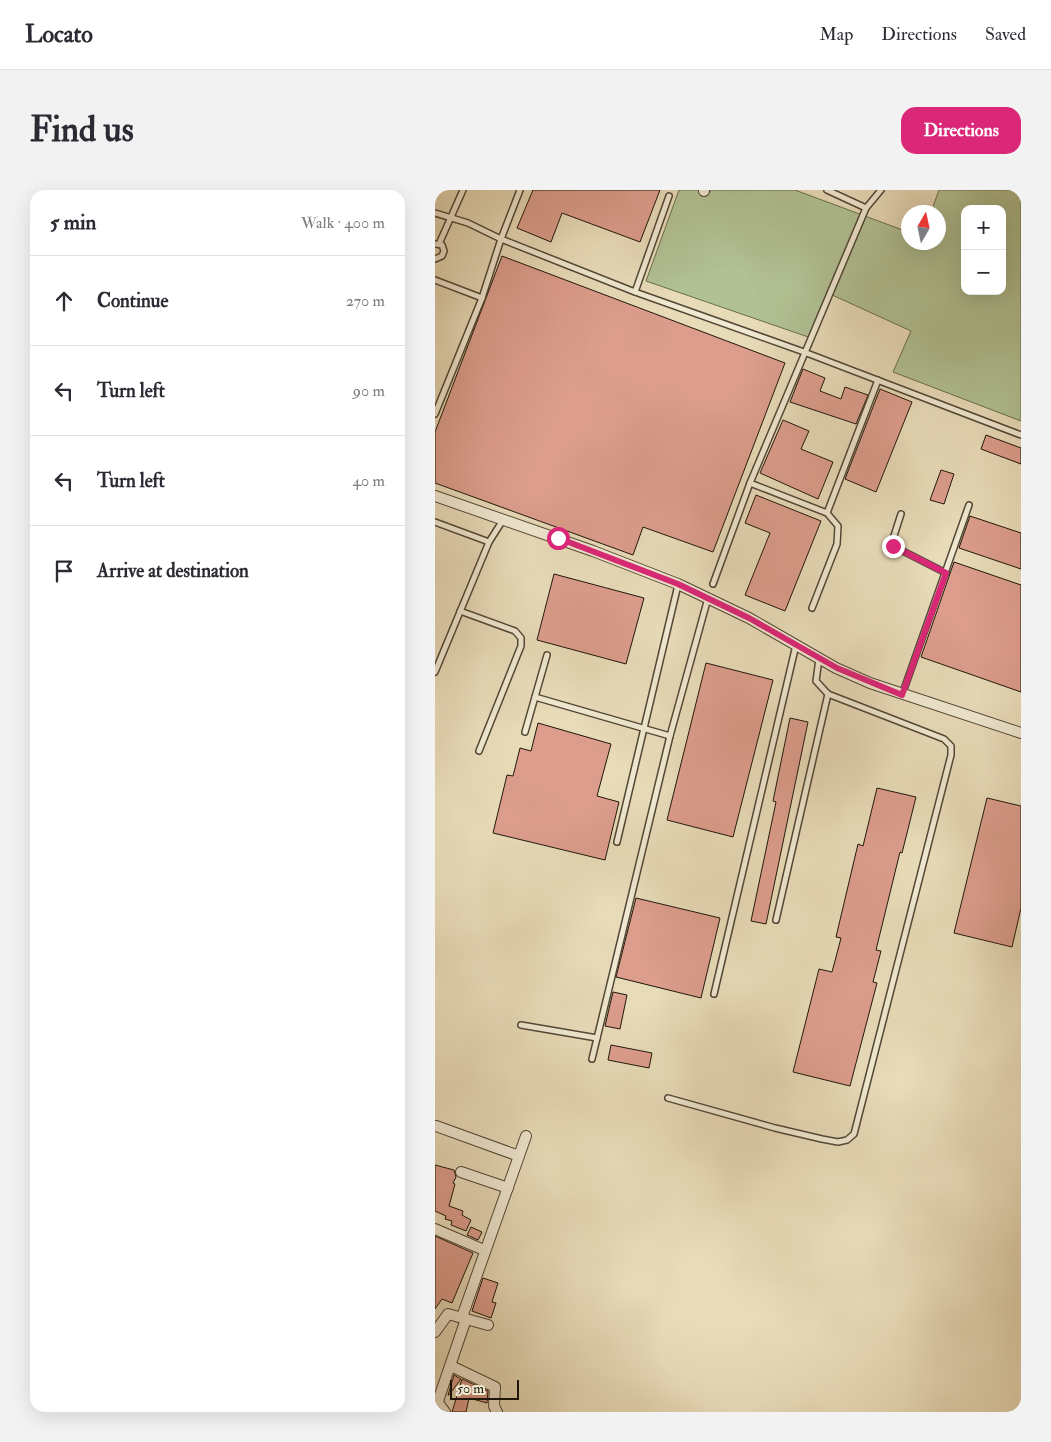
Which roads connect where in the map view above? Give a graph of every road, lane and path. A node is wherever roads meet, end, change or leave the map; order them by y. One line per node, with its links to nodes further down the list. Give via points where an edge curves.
1 (463, 190): 8 (lane)
2 (521, 190): 9 (lane)
3 (827, 190): 6 (lane)
4 (881, 190): 6 (lane)
5 (669, 196): 13 (lane)
6 (866, 208): 15 (lane)
7 (435, 213): 8 (lane)
8 (452, 218): 9 (lane); 10 (lane)
9 (501, 239): 13 (lane); 14 (lane)
10 (437, 244): 11 (lane, via 444,248 444,254)
11 (435, 259)
12 (435, 280): 14 (lane)
13 (635, 292): 15 (lane)
14 (482, 298): 17 (lane)
15 (804, 352): 16 (lane); 19 (lane)
16 (878, 380): 18 (lane); 22 (lane)
17 (435, 414)
18 (1021, 435)
19 (750, 483): 22 (lane); 29 (lane)
20 (435, 496): 24 (street)
21 (969, 505): 27 (lane)
22 (827, 513): 31 (lane, via 838,526 837,544)
23 (901, 514): 27 (lane, via 891,545)
24 (503, 520): 26 (lane); 28 (street)
25 (435, 522): 26 (lane)
26 (489, 542): 32 (lane)
27 (946, 573): 38 (lane)
28 (678, 584): 30 (street); 40 (lane)
29 (713, 584)
30 (709, 598): 33 (street); 43 (lane)
31 (812, 608)
32 (460, 611): 36 (lane); 44 (lane, via 515,631 521,638 521,646)
33 (796, 644): 35 (street); 47 (lane)
34 (547, 655): 39 (lane)
35 (819, 659): 37 (lane, via 816,681); 38 (street)
36 (435, 672)
37 (828, 694): 46 (lane); 51 (lane, via 944,740 951,746 949,765 854,1134 839,1142 821,1139)
38 (902, 695): 42 (street)
39 (535, 697): 40 (lane); 41 (lane)
40 (645, 729): 43 (lane); 45 (lane)
41 (525, 732)
42 (1021, 733)
43 (670, 736): 49 (lane)
44 (479, 751)
45 (617, 842)
46 (776, 920)
47 (714, 994)
48 (521, 1025): 49 (lane)
49 (597, 1038): 50 (lane)
50 (592, 1059)
51 (668, 1098)
52 (436, 1126): 54 (street)
53 (525, 1136): 54 (street)
54 (519, 1156): 56 (street)
55 (461, 1172): 56 (street)
56 (508, 1188): 58 (street)
57 (435, 1229): 58 (street)
58 (484, 1250): 59 (street)
59 (464, 1318): 60 (street); 61 (street, via 446,1314); 62 (street)
60 (488, 1325)
61 (435, 1332)
62 (451, 1366): 63 (street, via 438,1403); 64 (street, via 495,1387 494,1406)
63 (445, 1412)
64 (497, 1412)

